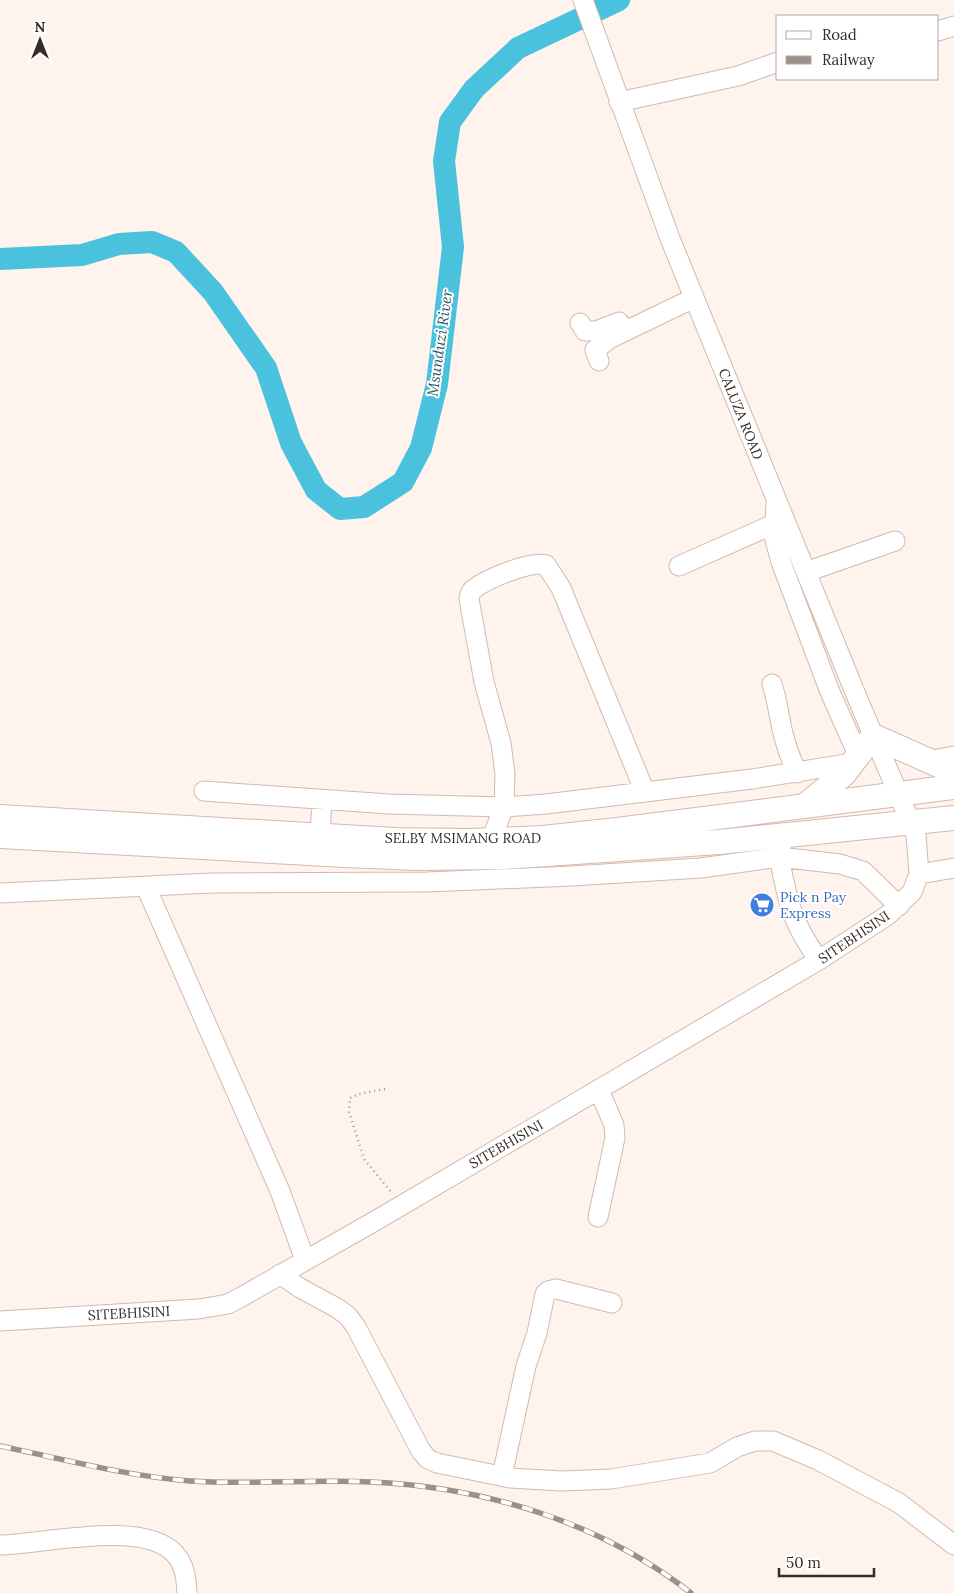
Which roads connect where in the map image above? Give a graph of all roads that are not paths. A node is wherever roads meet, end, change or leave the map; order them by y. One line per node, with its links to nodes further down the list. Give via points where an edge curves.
1 (583, 0): 5 (street, CALUZA ROAD)
2 (954, 26): 3 (street)
3 (939, 31)
4 (776, 63): 5 (street, via 738,76)
5 (619, 102): 6 (street, CALUZA ROAD)
6 (692, 293): 7 (street, via 596,332 585,331); 8 (street, via 608,339 596,350); 9 (street, CALUZA ROAD)
7 (580, 323)
8 (599, 362)
9 (777, 501): 10 (street); 13 (street, CALUZA ROAD)
10 (774, 524): 12 (street); 17 (street, via 781,562)
11 (895, 541): 13 (street)
12 (679, 566)
13 (806, 572): 15 (street, CALUZA ROAD)
14 (772, 684): 20 (street, via 787,749)
15 (873, 736): 17 (main road); 18 (main road); 24 (street, CALUZA ROAD)
16 (954, 756): 18 (street)
17 (855, 759): 20 (street); 27 (main road, via 828,789)
18 (926, 761): 19 (main road)
19 (954, 772)
20 (797, 773): 23 (street)
21 (954, 787): 24 (main road, SELBY MSIMANG ROAD)
22 (204, 791): 25 (street)
23 (645, 792): 26 (street); 26 (street, via 561,588 546,565 535,563 483,583 474,589 469,599 484,682 501,743 505,774)
24 (898, 793): 27 (main road, SELBY MSIMANG ROAD); 30 (street, CALUZA ROAD)
25 (322, 800): 26 (street); 32 (street)
26 (504, 806): 33 (street)
27 (804, 806): 33 (main road, SELBY MSIMANG ROAD, via 590,833)
28 (0, 817): 32 (main road, SELBY MSIMANG ROAD)
29 (954, 818): 30 (main road, SELBY MSIMANG ROAD)
30 (912, 824): 34 (main road, SELBY MSIMANG ROAD); 36 (street, SITEBHISINI)
31 (0, 836): 34 (main road, SELBY MSIMANG ROAD, via 418,858)
32 (320, 836): 33 (main road, SELBY MSIMANG ROAD)
33 (491, 840)
34 (781, 846): 37 (street, via 701,868 427,882 212,883); 39 (street, via 863,871); 40 (street, via 790,909 803,937)
35 (954, 868): 36 (street)
36 (919, 874): 39 (street, SITEBHISINI, via 912,892)
37 (146, 887): 38 (street); 43 (street, via 280,1191)
38 (0, 893)
39 (900, 906): 40 (street, SITEBHISINI)
40 (820, 960): 41 (street, SITEBHISINI)
41 (599, 1090): 42 (street, via 614,1125 614,1138); 43 (street, SITEBHISINI)
42 (598, 1217)
43 (305, 1260): 44 (street, SITEBHISINI)
44 (280, 1274): 46 (street, SITEBHISINI, via 228,1304 214,1307); 47 (street, via 348,1316 411,1435 428,1459 456,1468)
45 (612, 1303): 47 (street, via 556,1289 545,1294)
46 (0, 1321)
47 (502, 1476): 49 (street, via 562,1481 611,1479 710,1463 737,1447 755,1441 773,1441 810,1456 898,1502)
48 (0, 1544): 50 (street, via 107,1536 152,1539 167,1547 183,1566)
49 (954, 1545)
50 (188, 1593)

